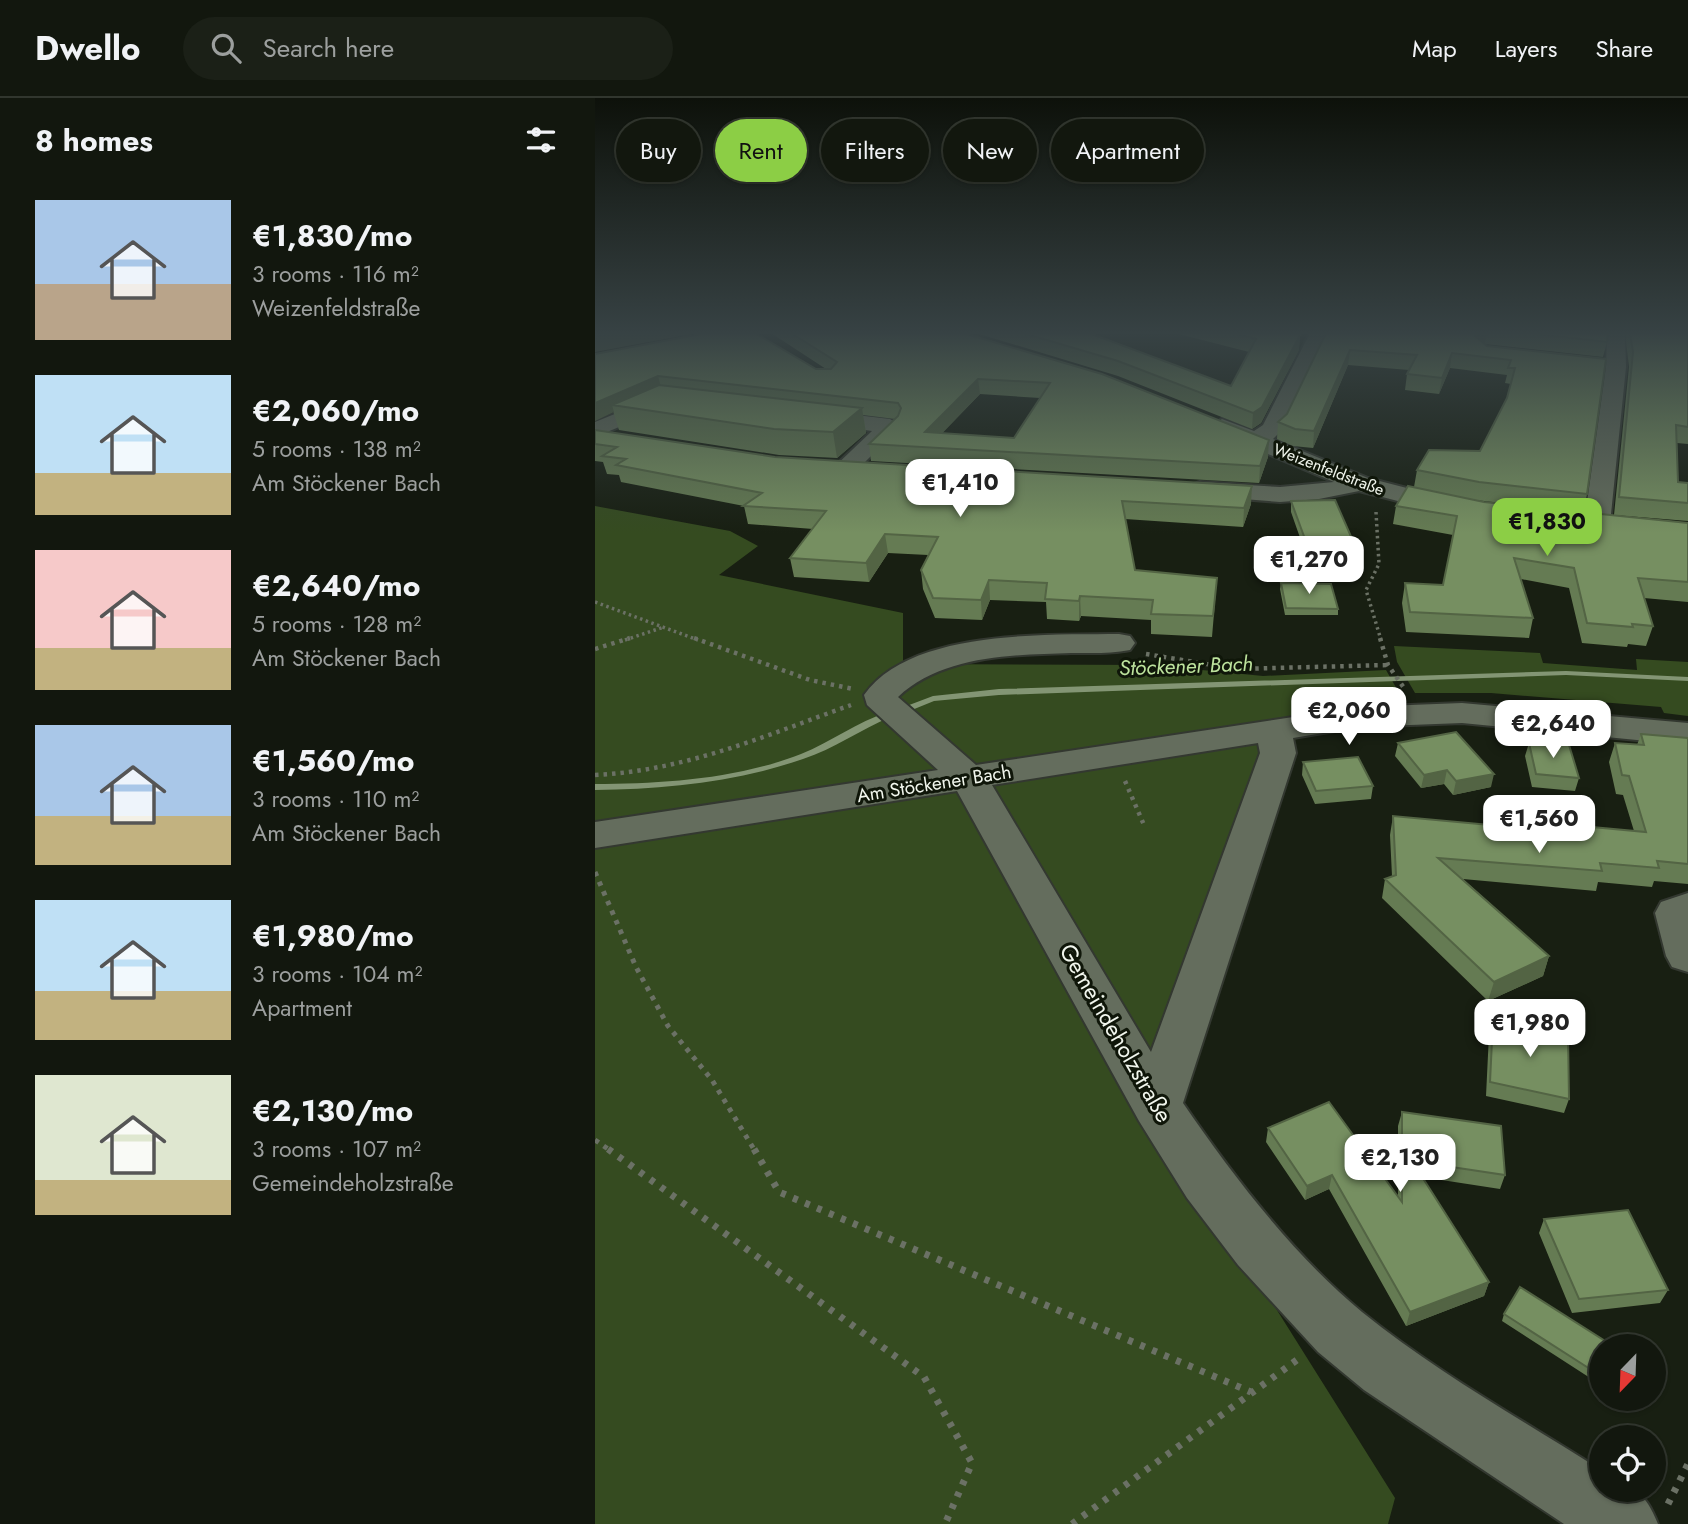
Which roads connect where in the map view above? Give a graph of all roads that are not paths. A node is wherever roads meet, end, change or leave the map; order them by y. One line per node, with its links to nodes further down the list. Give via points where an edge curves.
1 (1287, 400): 7 (street, via 1272,429)
2 (1610, 400): 12 (street, via 1586,523)
3 (687, 403): 6 (street, via 662,400)
4 (789, 415): 8 (street, via 890,426 833,469)
5 (1202, 418): 7 (street, Weizenfeldstraße)
6 (605, 440)
7 (1257, 440): 9 (street, Weizenfeldstraße)
8 (877, 472)
9 (1359, 483): 10 (street, via 1296,496); 11 (street, Weizenfeldstraße)
10 (1179, 489)
11 (1474, 509)
12 (1623, 526)
13 (1119, 643): 16 (street, Gemeindeholzstraße, via 1024,646 925,663 904,672 881,695 884,705)
14 (1274, 731): 15 (street, Am Stöckener Bach, via 1359,717 1440,713); 16 (street, Am Stöckener Bach); 20 (street, via 1278,753)
15 (1688, 734)
16 (968, 778): 17 (street, Am Stöckener Bach); 20 (street, Gemeindeholzstraße)
17 (595, 835)
18 (1688, 908): 19 (street, via 1676,913)
19 (1688, 956)
20 (1157, 1105): 21 (street, Gemeindeholzstraße, via 1206,1181 1258,1247 1339,1331 1428,1398)
21 (1644, 1518)

